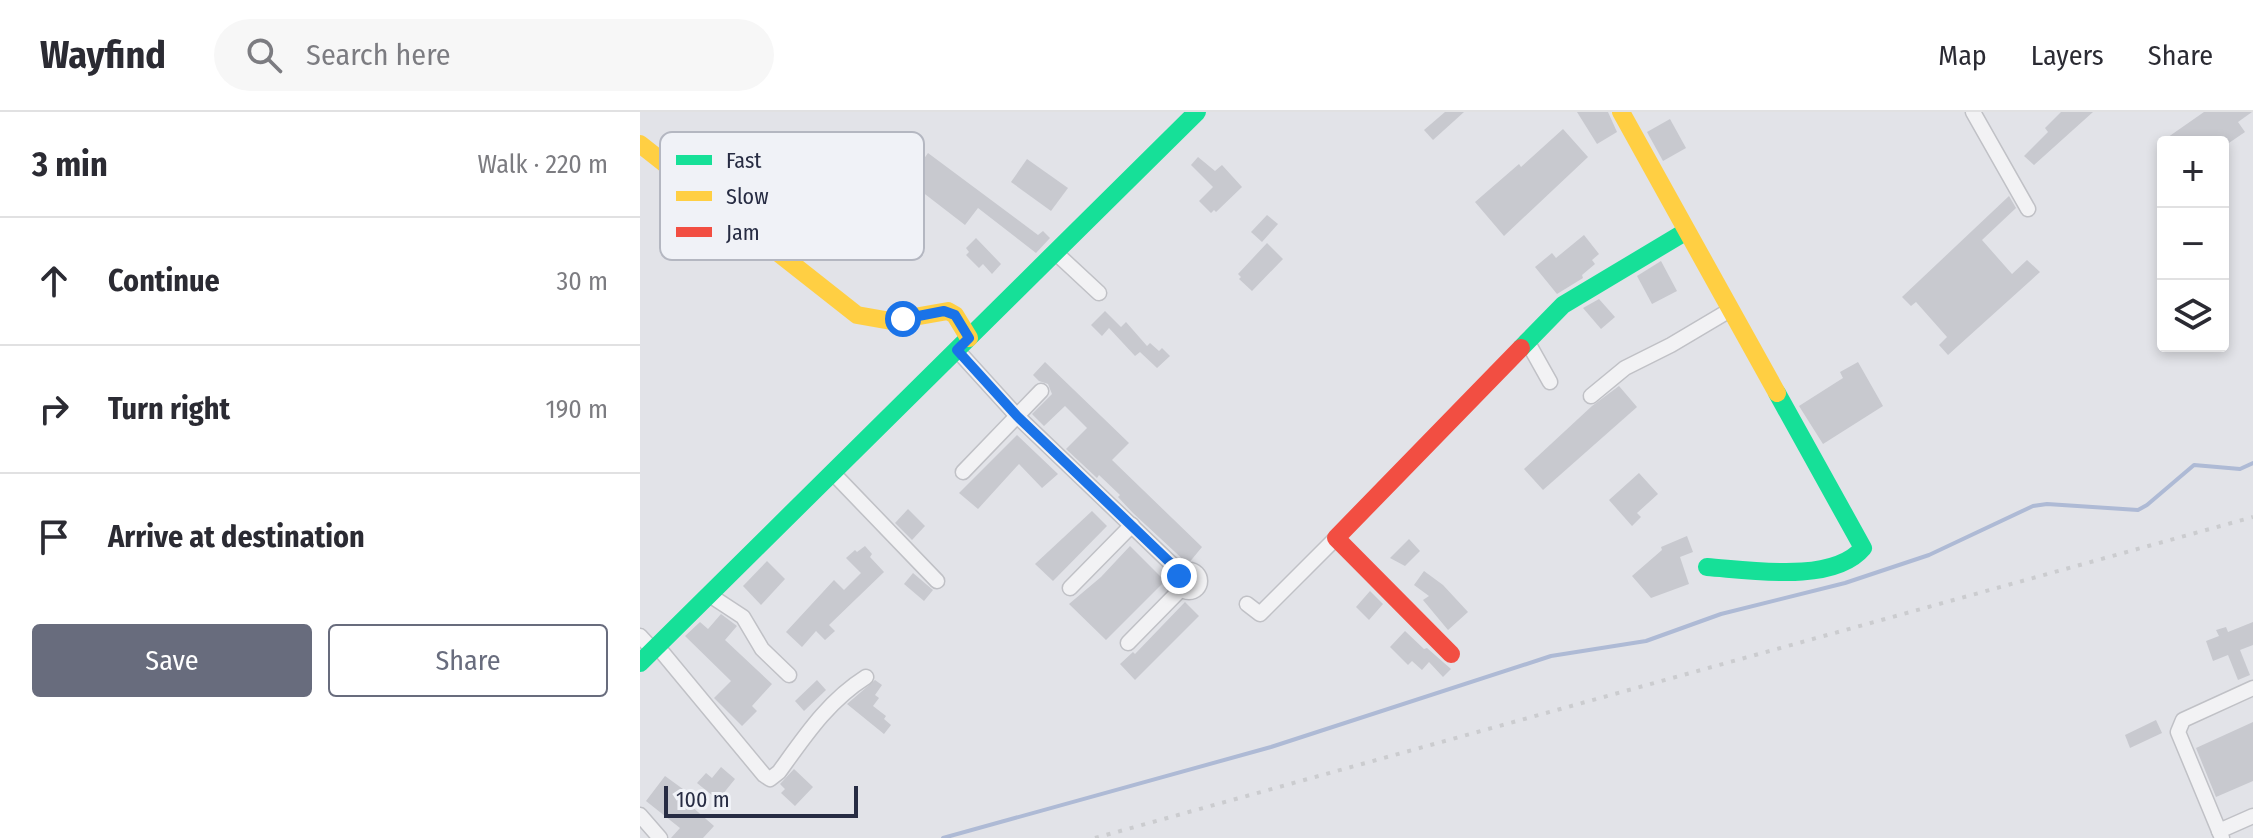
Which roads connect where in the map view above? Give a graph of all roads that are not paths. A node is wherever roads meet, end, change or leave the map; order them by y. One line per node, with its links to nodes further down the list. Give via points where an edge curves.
1 (1197, 112): 8 (street)
2 (1621, 112): 7 (street)
3 (1973, 112): 6 (street)
4 (640, 144): 5 (street)
5 (660, 160)
6 (2028, 209)
7 (1685, 232): 11 (street); 12 (street, via 1570,299)
8 (1056, 253): 10 (street); 13 (street)
9 (787, 260): 13 (street, via 857,315 891,321 948,311 955,315)
10 (1099, 293)
11 (1730, 310): 16 (street, via 1625,368); 22 (street, via 1863,548 1855,559 1822,569)
12 (1527, 341): 14 (street); 21 (street)
13 (963, 344): 17 (street); 19 (street)
14 (1550, 382)
15 (1041, 391): 17 (street)
16 (1591, 396)
17 (1017, 416): 18 (street); 20 (street)
18 (963, 472)
19 (833, 473): 23 (street); 25 (street)
20 (1132, 525): 24 (street); 28 (street, via 1181,573 1192,570 1200,582 1191,592 1181,589)
21 (1336, 538): 26 (street, via 1260,614); 30 (street)
22 (1707, 567)
23 (937, 581)
24 (1070, 588)
25 (711, 596): 29 (street); 31 (street, via 743,617 762,649)
26 (1247, 604)
27 (640, 636): 29 (street)
28 (1128, 643)
29 (650, 653): 32 (street, via 770,779 821,714)
30 (1451, 654)
31 (789, 675)
32 (866, 677)
33 (2253, 688): 36 (street, via 2179,725)
34 (640, 815): 37 (street)
35 (2253, 816): 36 (street)
36 (2221, 834)
37 (660, 838)

